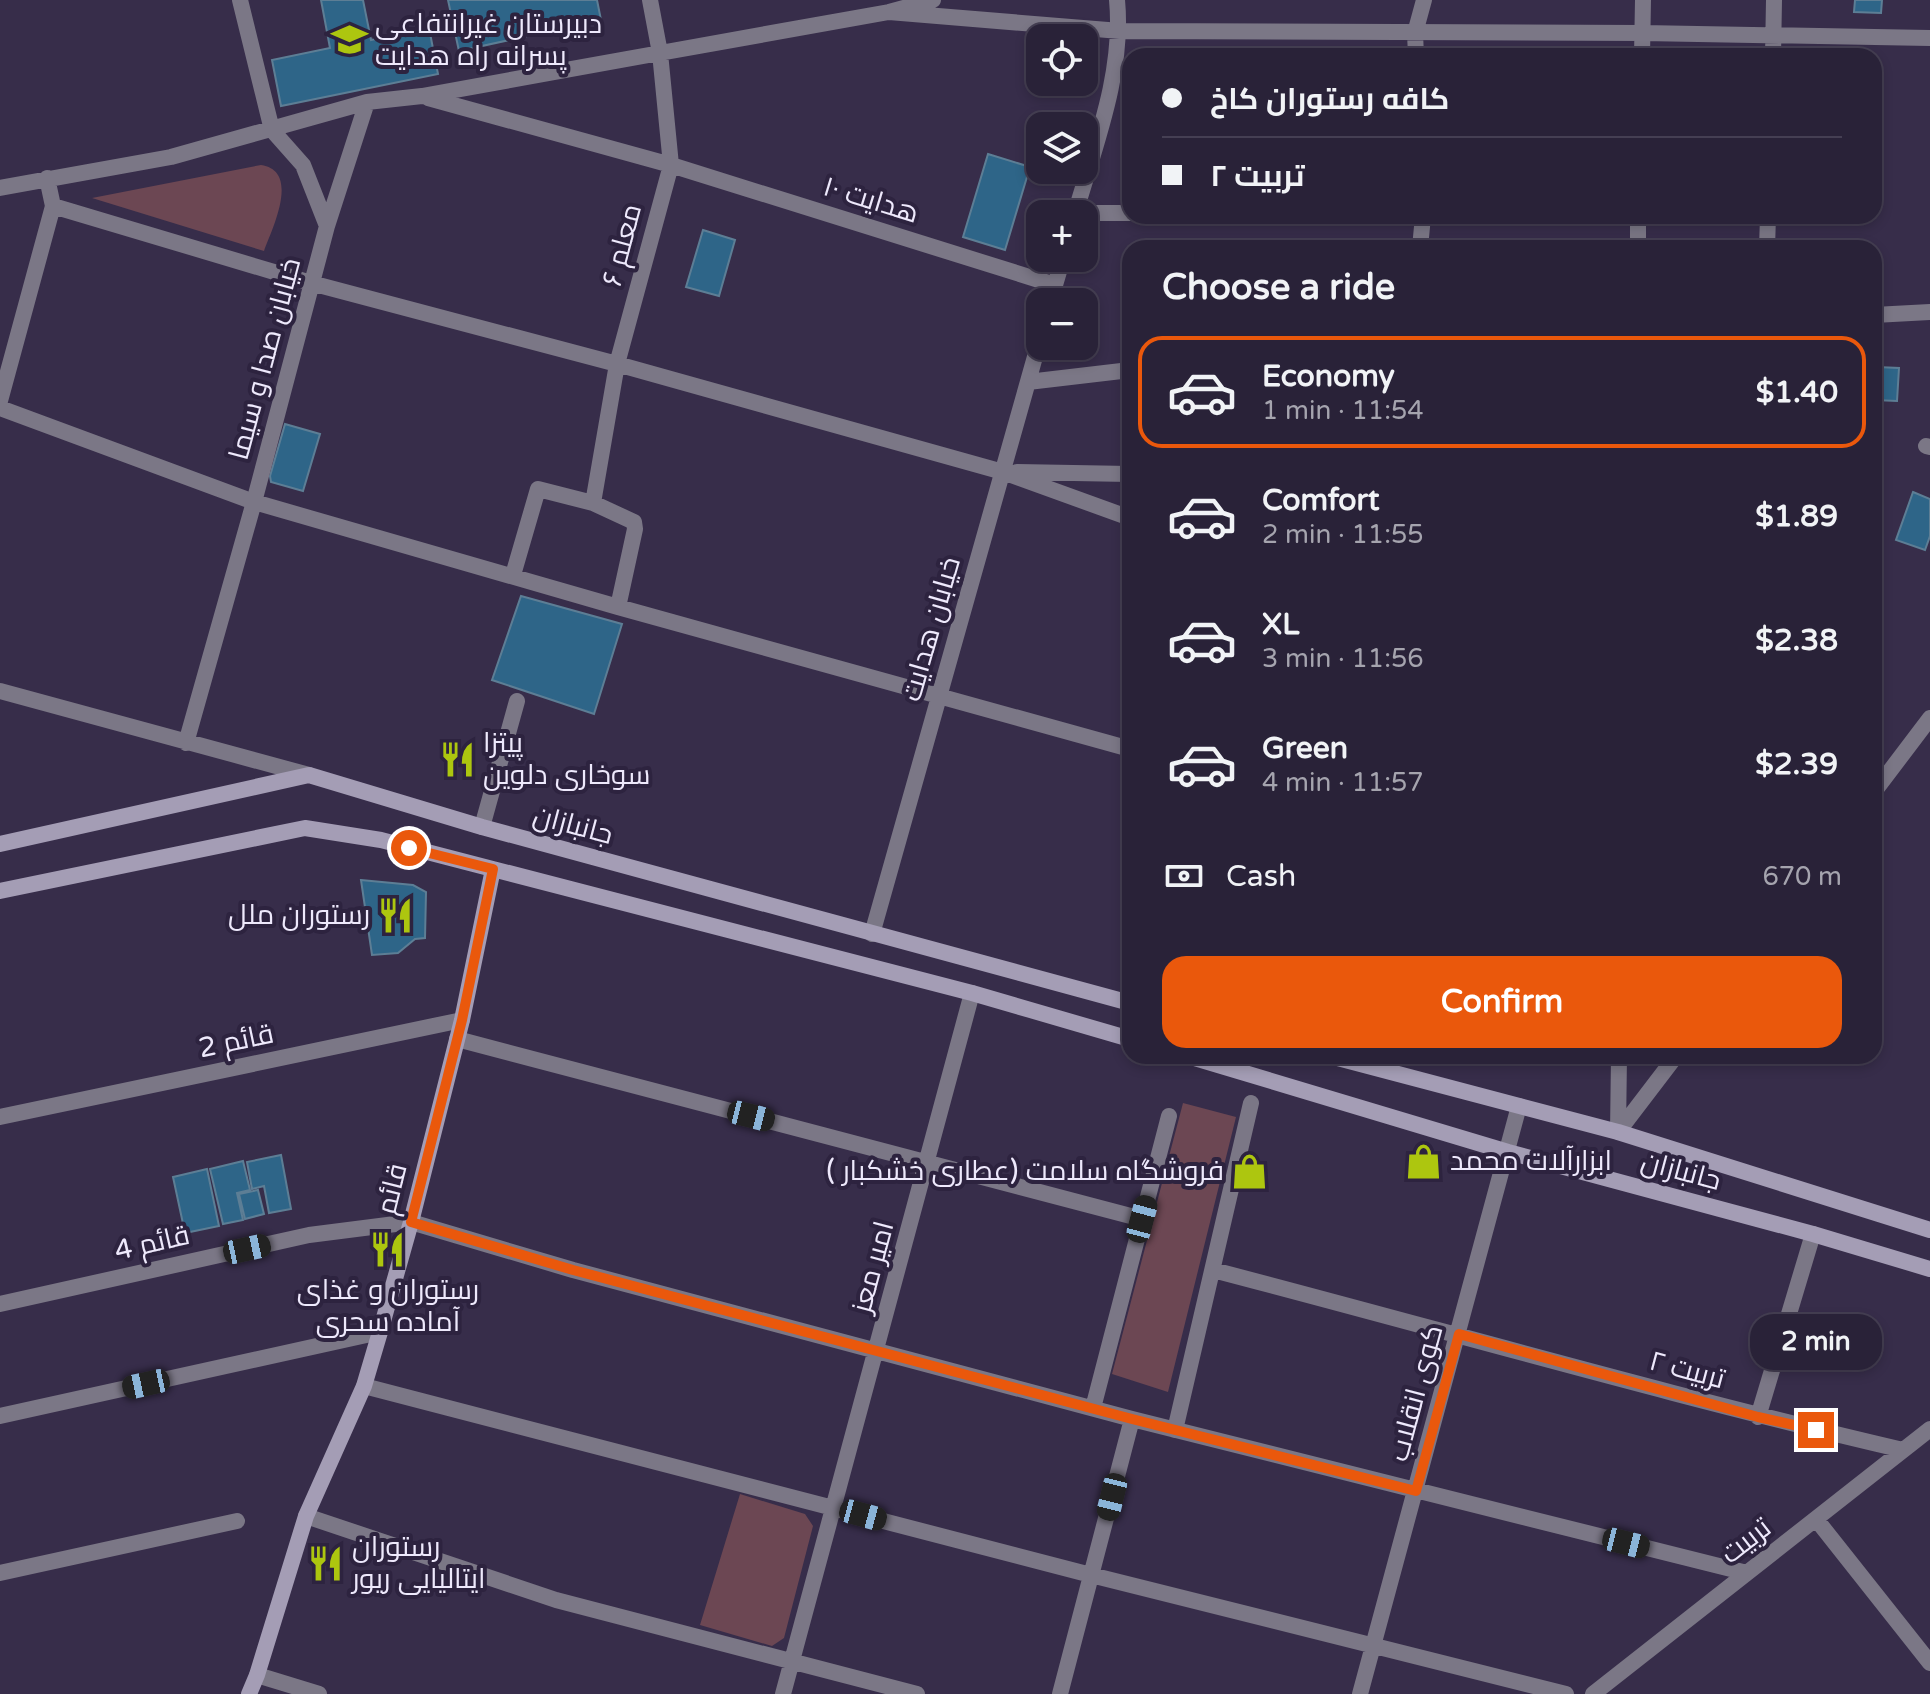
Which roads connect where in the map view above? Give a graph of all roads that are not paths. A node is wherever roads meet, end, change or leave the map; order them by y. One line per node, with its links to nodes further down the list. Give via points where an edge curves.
1 (240, 0): 20 (street, خیابان صدا و سیما)
2 (650, 0): 17 (street, معلم ۶)
3 (933, 0): 8 (street)
4 (1117, 0): 9 (street)
5 (1424, 0): 10 (street)
6 (1643, 0): 11 (street)
7 (1774, 0): 12 (street)
8 (889, 12): 9 (street); 17 (street)
9 (1120, 31): 10 (street); 24 (street, via 1110,91)
10 (1415, 33): 11 (street); 14 (street)
11 (1643, 33): 12 (street); 15 (street)
12 (1773, 37): 13 (street); 16 (street)
13 (1930, 38)
14 (1416, 48)
15 (1642, 48)
16 (1773, 48)
17 (660, 53): 18 (street); 21 (street, معلم ۶)
18 (422, 96): 19 (street); 21 (street, هدایت ۱۰)
19 (367, 102): 20 (street); 28 (street)
20 (272, 130): 22 (street, via 171,157); 28 (street, خیابان صدا و سیما, via 303,165)
21 (671, 165): 31 (street, هدایت ۱۰); 37 (street, معلم ۶)
22 (47, 178): 23 (street); 25 (street)
23 (0, 188)
24 (1079, 200)
25 (53, 206): 30 (street); 35 (street)
26 (1122, 213): 27 (street)
27 (1098, 214)
28 (327, 226): 30 (street, خیابان صدا و سیما)
29 (1059, 272): 31 (street)
30 (311, 283): 37 (street); 44 (street, خیابان صدا و سیما)
31 (1055, 285): 32 (street)
32 (1054, 288)
33 (1930, 312): 34 (street)
34 (1882, 315)
35 (7, 359): 40 (street)
36 (1034, 360): 39 (street, خیابان هدایت)
37 (617, 364): 42 (street); 45 (street, معلم ۶)
38 (1122, 371): 39 (street)
39 (1028, 382): 42 (street, خیابان هدایت)
40 (0, 401)
41 (0, 408): 44 (street)
42 (1003, 472): 43 (street); 46 (street); 50 (street, خیابان هدایت)
43 (1122, 474)
44 (254, 502): 47 (street); 53 (street, خیابان صدا و سیما)
45 (593, 503): 47 (street, via 538,489); 48 (street, via 634,522)
46 (1122, 515)
47 (513, 575): 48 (street)
48 (618, 607): 50 (street)
49 (0, 691): 53 (street)
50 (939, 694): 54 (street); 61 (street, خیابان هدایت)
51 (517, 701): 57 (street)
52 (1930, 718): 56 (street)
53 (186, 743): 55 (street)
54 (1122, 747)
55 (309, 775): 57 (main road, جانبازان); 58 (main road, جانبازان)
56 (1882, 781)
57 (482, 827): 61 (main road, جانبازان)
58 (0, 844)
59 (493, 869): 60 (main road, via 381,840 305,828); 62 (main road); 64 (main road, قائم)
60 (0, 891)
61 (872, 934): 63 (main road, جانبازان)
62 (972, 993): 65 (main road); 77 (street, امیر معز)
63 (1122, 1001)
64 (462, 1020): 66 (main road, قائم); 74 (street, قائم 2)
65 (1122, 1037)
66 (457, 1039): 77 (street); 79 (main road, قائم)
67 (1215, 1064): 76 (main road, جانبازان)
68 (1360, 1064): 72 (main road, جانبازان)
69 (1619, 1064): 75 (street)
70 (1670, 1064): 75 (street)
71 (1251, 1103): 83 (street)
72 (1519, 1106): 75 (main road, جانبازان); 76 (street, کوی انقلاب)
73 (1169, 1116): 78 (street)
74 (0, 1117)
75 (1618, 1132): 80 (main road, جانبازان)
76 (1508, 1152): 81 (main road, جانبازان); 86 (street, کوی انقلاب)
77 (928, 1162): 78 (street); 87 (street, امیر معز)
78 (1142, 1219): 89 (street)
79 (411, 1222): 84 (street, قائم 4, via 309,1235); 85 (main road, قائم); 87 (street)
80 (1930, 1230)
81 (1813, 1234): 82 (main road, جانبازان); 91 (street)
82 (1930, 1269)
83 (1213, 1270): 86 (street, تربیت ۲); 94 (street)
84 (0, 1304)
85 (380, 1332): 88 (main road, قائم); 90 (street)
86 (1459, 1334): 91 (street, تربیت ۲); 96 (street, کوی انقلاب)
87 (878, 1349): 89 (street); 97 (street, امیر معز)
88 (364, 1386): 97 (street); 98 (main road, قائم)
89 (1093, 1408): 92 (street)
90 (0, 1416)
91 (1758, 1417): 95 (street, تربیت ۲)
92 (1132, 1419): 94 (street); 103 (street)
93 (1930, 1429): 95 (street, تربیت)
94 (1175, 1430): 96 (street)
95 (1903, 1450): 99 (street, تربیت)
96 (1416, 1491): 102 (street); 104 (street, کوی انقلاب)
97 (835, 1508): 103 (street); 105 (street, امیر معز)
98 (306, 1516): 105 (street, via 556,1600); 107 (main road, قائم)
99 (1816, 1519): 102 (street, تربیت); 106 (street)
100 (237, 1521): 101 (street)
101 (0, 1573)
102 (1747, 1573): 115 (street, تربیت)
103 (1091, 1575): 104 (street); 112 (street)
104 (1373, 1647): 113 (street, کوی انقلاب); 114 (street)
105 (792, 1661): 110 (street, امیر معز); 111 (street)
106 (1930, 1663)
107 (257, 1675): 108 (main road, قائم); 109 (street)
108 (249, 1694)
109 (319, 1694)
110 (783, 1694)
111 (917, 1694)
112 (1060, 1694)
113 (1360, 1694)
114 (1566, 1694)
115 (1593, 1694)

